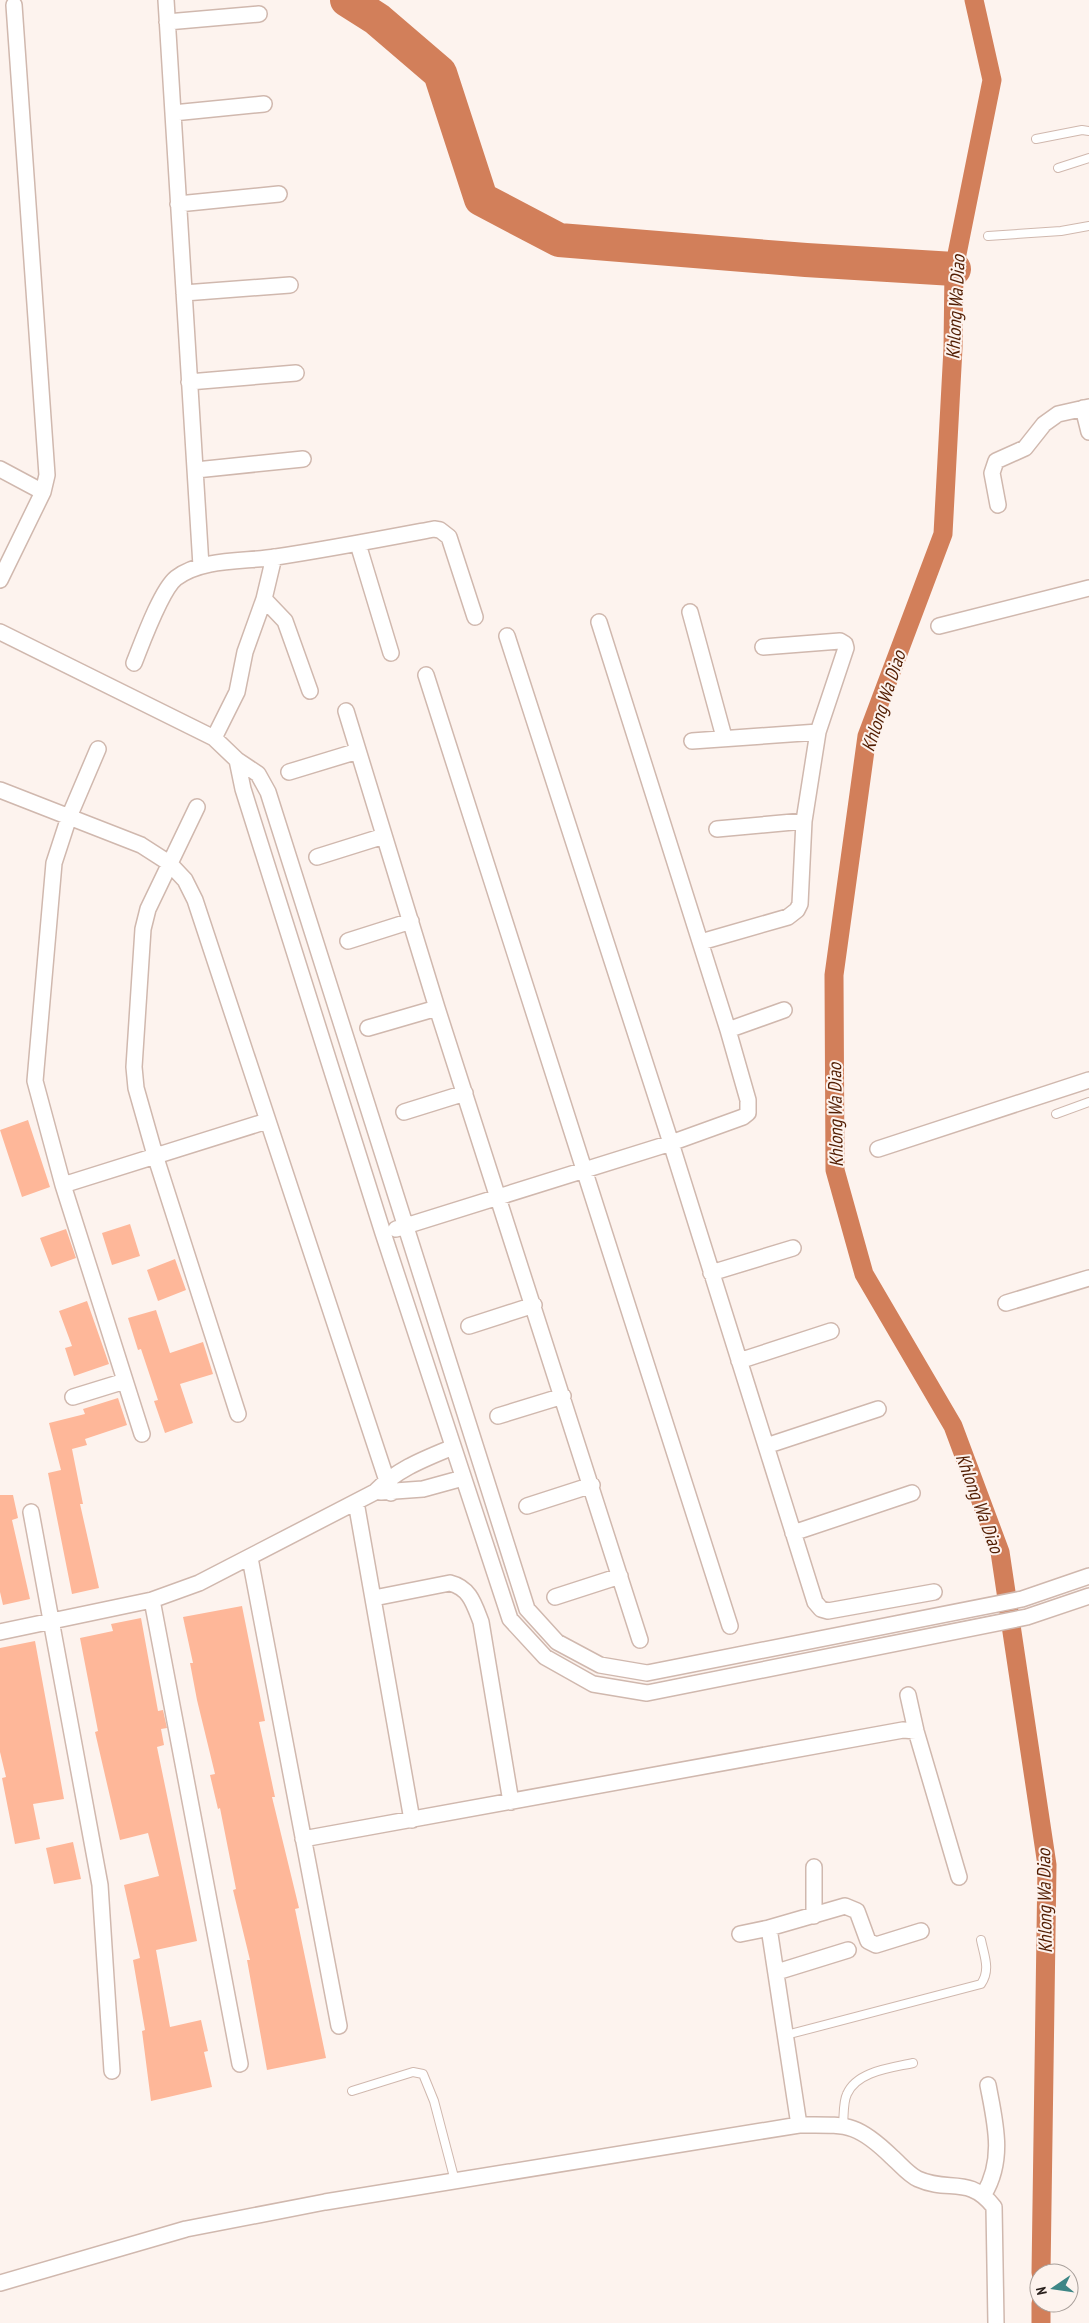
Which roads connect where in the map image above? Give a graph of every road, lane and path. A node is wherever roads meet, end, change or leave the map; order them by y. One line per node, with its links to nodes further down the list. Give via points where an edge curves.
1 (166, 0): 4 (street)
2 (14, 5): 24 (street, via 47,475)
3 (259, 14): 4 (street)
4 (167, 22): 6 (street)
5 (264, 104): 6 (street)
6 (173, 113): 12 (street)
7 (1089, 131): 8 (lane)
8 (1036, 139)
9 (1089, 158): 10 (lane)
10 (1058, 168)
11 (279, 194): 12 (street)
12 (178, 204): 16 (street)
13 (1089, 226): 14 (lane)
14 (988, 236)
15 (290, 284): 16 (street)
16 (184, 293): 18 (street)
17 (296, 373): 18 (street)
18 (189, 382): 23 (street)
19 (1086, 408): 20 (street); 25 (street, via 1058,414 1044,424 1025,448 996,461 992,472)
20 (1089, 432)
21 (303, 459): 23 (street)
22 (0, 469): 24 (street)
23 (196, 470): 28 (street)
24 (43, 492): 29 (street)
25 (998, 505)
26 (358, 544): 27 (street); 33 (street, via 434,529 444,532); 39 (street)
27 (274, 558): 28 (street); 31 (street)
28 (201, 566): 40 (street, via 174,579)
29 (0, 580)
30 (1089, 588): 35 (street)
31 (264, 598): 42 (street, via 285,621); 46 (street, via 244,652 237,692)
32 (690, 612): 45 (street)
33 (476, 617)
34 (598, 622): 62 (street)
35 (939, 626)
36 (0, 632): 46 (street)
37 (507, 636): 73 (street)
38 (763, 647): 44 (street, via 840,641 845,644 845,654)
39 (391, 653)
40 (134, 663)
41 (426, 675): 76 (street)
42 (310, 690)
43 (346, 711): 49 (street)
44 (818, 732): 45 (street); 55 (street)
45 (724, 737): 47 (street)
46 (214, 738): 50 (street)
47 (692, 741)
48 (98, 749): 54 (street)
49 (358, 751): 51 (street); 57 (street)
50 (237, 760): 79 (street, via 258,774 268,792); 80 (street, via 243,790)
51 (289, 772)
52 (0, 790): 54 (street)
53 (197, 807): 59 (street)
54 (69, 817): 59 (street, via 141,845); 77 (street, via 54,863 35,1062 37,1087)
55 (804, 821): 56 (street); 62 (street, via 800,904 797,910 788,917)
56 (718, 829)
57 (384, 836): 58 (street); 60 (street)
58 (317, 857)
59 (169, 863): 72 (street, via 185,880 195,900); 75 (street, via 148,909 143,929 136,1026 136,1088)
60 (411, 921): 61 (street); 63 (street)
61 (348, 941)
62 (701, 942): 66 (street)
63 (437, 1008): 65 (street); 68 (street)
64 (784, 1010): 66 (street)
65 (368, 1028)
66 (728, 1030): 73 (street, via 748,1100 748,1113 743,1118)
67 (1089, 1080): 74 (street)
68 (466, 1093): 70 (street); 78 (street)
69 (1089, 1102): 71 (lane)
70 (404, 1112)
71 (1056, 1114)
72 (267, 1121): 75 (street); 101 (street)
73 (672, 1143): 76 (street); 82 (street)
74 (878, 1149)
75 (155, 1155): 77 (street); 93 (street)
76 (583, 1170): 78 (street); 119 (street)
77 (64, 1185): 89 (street)
78 (499, 1198): 79 (street); 85 (street)
79 (404, 1227): 80 (street); 98 (street)
80 (383, 1233): 97 (street)
81 (793, 1248): 82 (street)
82 (711, 1273): 88 (street)
83 (1089, 1278): 84 (street)
84 (1006, 1303)
85 (534, 1305): 86 (street); 90 (street)
86 (469, 1326)
87 (831, 1331): 88 (street)
88 (739, 1361): 96 (street)
89 (125, 1381): 91 (street); 95 (street)
90 (563, 1396): 94 (street); 100 (street)
91 (73, 1397)
92 (878, 1410): 96 (street)
93 (238, 1414)
94 (498, 1416)
95 (142, 1434)
96 (766, 1446): 106 (street)
97 (453, 1447): 99 (street); 101 (street, via 412,1464)
98 (477, 1458): 99 (street); 123 (street, via 527,1609 557,1642 600,1665 647,1674)
99 (461, 1471): 101 (street, via 423,1489); 124 (street, via 510,1619 545,1657 593,1684 647,1693)
100 (592, 1485): 104 (street); 108 (street)
101 (389, 1486): 103 (street)
102 (912, 1493): 106 (street)
103 (356, 1502): 107 (street); 113 (street)
104 (527, 1506)
105 (31, 1512): 118 (street)
106 (794, 1533): 110 (street, via 820,1609 828,1611)
107 (250, 1558): 115 (street, via 199,1584); 129 (street)
108 (620, 1576): 112 (street); 122 (street)
109 (1089, 1576): 114 (street)
110 (934, 1592)
111 (1089, 1596): 117 (street)
112 (555, 1597)
113 (374, 1598): 127 (street, via 450,1583 465,1590 481,1622); 128 (street)
114 (1019, 1599): 116 (street); 117 (street)
115 (152, 1600): 118 (street); 142 (street)
116 (951, 1613): 121 (street); 123 (street)
117 (1023, 1618): 121 (street)
118 (51, 1621): 120 (street); 143 (street, via 100,1885)
119 (730, 1626)
120 (0, 1632)
121 (955, 1632): 124 (street)
122 (640, 1640)
123 (788, 1646): 124 (street)
124 (792, 1665)
125 (908, 1695): 126 (street)
126 (916, 1731): 127 (street, via 902,1730); 131 (street)
127 (511, 1802): 128 (street)
128 (412, 1820): 129 (street)
129 (303, 1839): 139 (street)
130 (814, 1867): 132 (street)
131 (959, 1877)
132 (814, 1916): 133 (street); 134 (street, via 851,1907 857,1911 868,1941 876,1945)
133 (769, 1928): 135 (street); 138 (street)
134 (922, 1931)
135 (740, 1934)
136 (980, 1940): 140 (lane, via 987,1968 981,1984)
137 (848, 1950): 138 (street)
138 (777, 1972): 140 (street)
139 (339, 2026)
140 (786, 2035): 146 (street)
141 (913, 2063): 147 (lane, via 869,2074 854,2082 846,2095)
142 (240, 2064)
143 (112, 2070)
144 (988, 2085): 149 (street, via 998,2143 993,2179)
145 (352, 2091): 148 (lane, via 413,2072 422,2074 434,2101)
146 (799, 2125): 147 (street); 148 (street)
147 (843, 2125): 149 (street, via 861,2130 916,2179 935,2185 962,2186)
148 (455, 2180): 150 (street, via 186,2229)
149 (984, 2194): 151 (street, via 994,2207)
150 (0, 2283)
151 (996, 2323)

